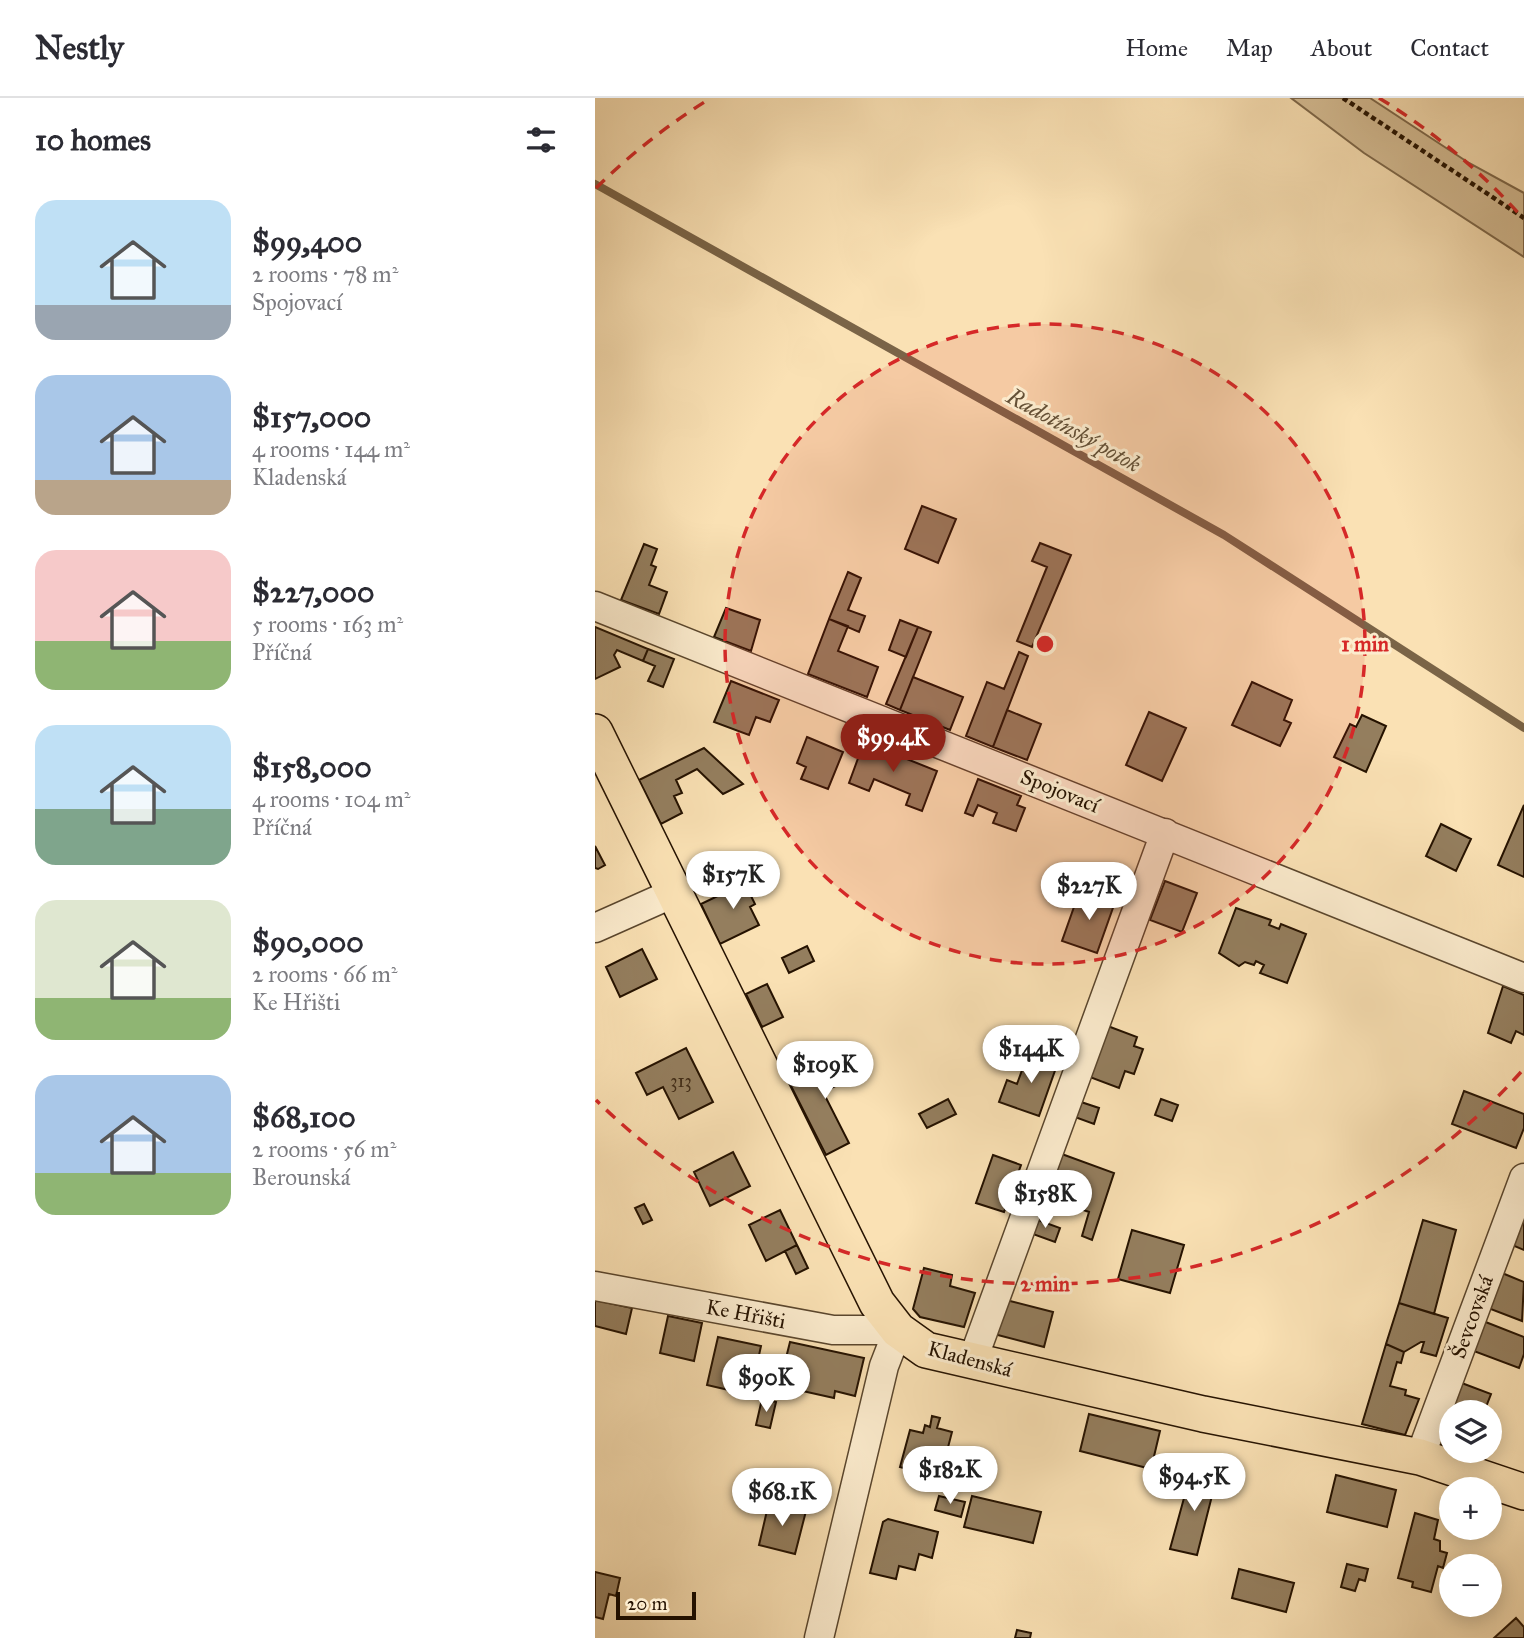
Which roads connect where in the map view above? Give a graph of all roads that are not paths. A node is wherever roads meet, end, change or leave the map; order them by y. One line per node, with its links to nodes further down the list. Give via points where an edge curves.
1 (595, 606): 3 (street, Spojovací)
2 (595, 732): 4 (main road, Kladenská)
3 (1165, 833): 6 (street, Spojovací); 10 (street)
4 (676, 892): 5 (street); 9 (main road, Kladenská, via 877,1303)
5 (595, 928)
6 (1524, 978)
7 (1524, 1178): 11 (street, Ševcovská)
8 (595, 1286): 9 (street, Ke Hřišti, via 833,1330)
9 (898, 1329): 10 (main road, Kladenská, via 926,1350); 13 (street, via 884,1366)
10 (972, 1362): 11 (main road, Kladenská)
11 (1420, 1457): 12 (main road, Kladenská)
12 (1524, 1492)
13 (819, 1638)

